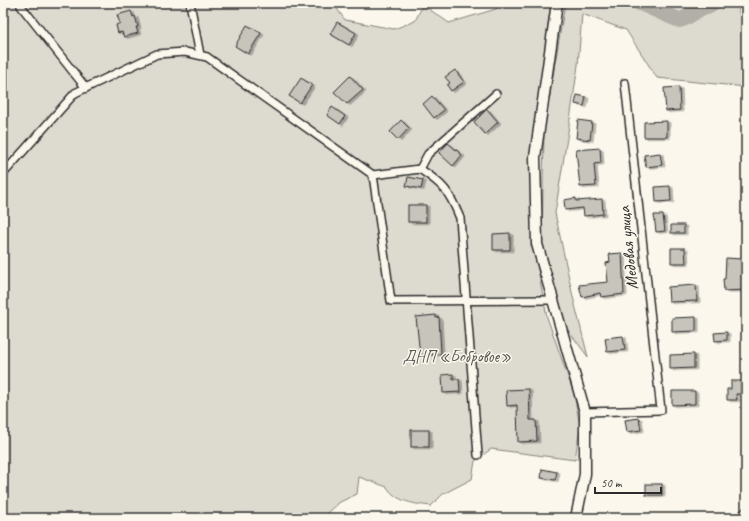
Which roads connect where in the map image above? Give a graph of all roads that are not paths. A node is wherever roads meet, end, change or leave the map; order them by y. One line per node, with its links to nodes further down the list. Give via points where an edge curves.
1 (190, 3): 4 (street)
2 (557, 3): 12 (main road, via 535,157 537,244)
3 (21, 6): 6 (street)
4 (200, 55): 6 (street, via 185,52 157,54); 10 (street, via 207,56)
5 (625, 83): 13 (street, Медовая улица, via 660,410)
6 (86, 88): 9 (street, via 75,93)
7 (496, 94): 8 (street, via 428,154)
8 (420, 169): 10 (street); 11 (street, via 439,182 451,196 460,218)
9 (3, 174)
10 (373, 175): 11 (street, via 390,301)
11 (467, 300): 12 (street); 14 (street)
12 (553, 300): 13 (main road)
13 (585, 412): 15 (main road, via 585,474)
14 (478, 456)
15 (576, 518)

